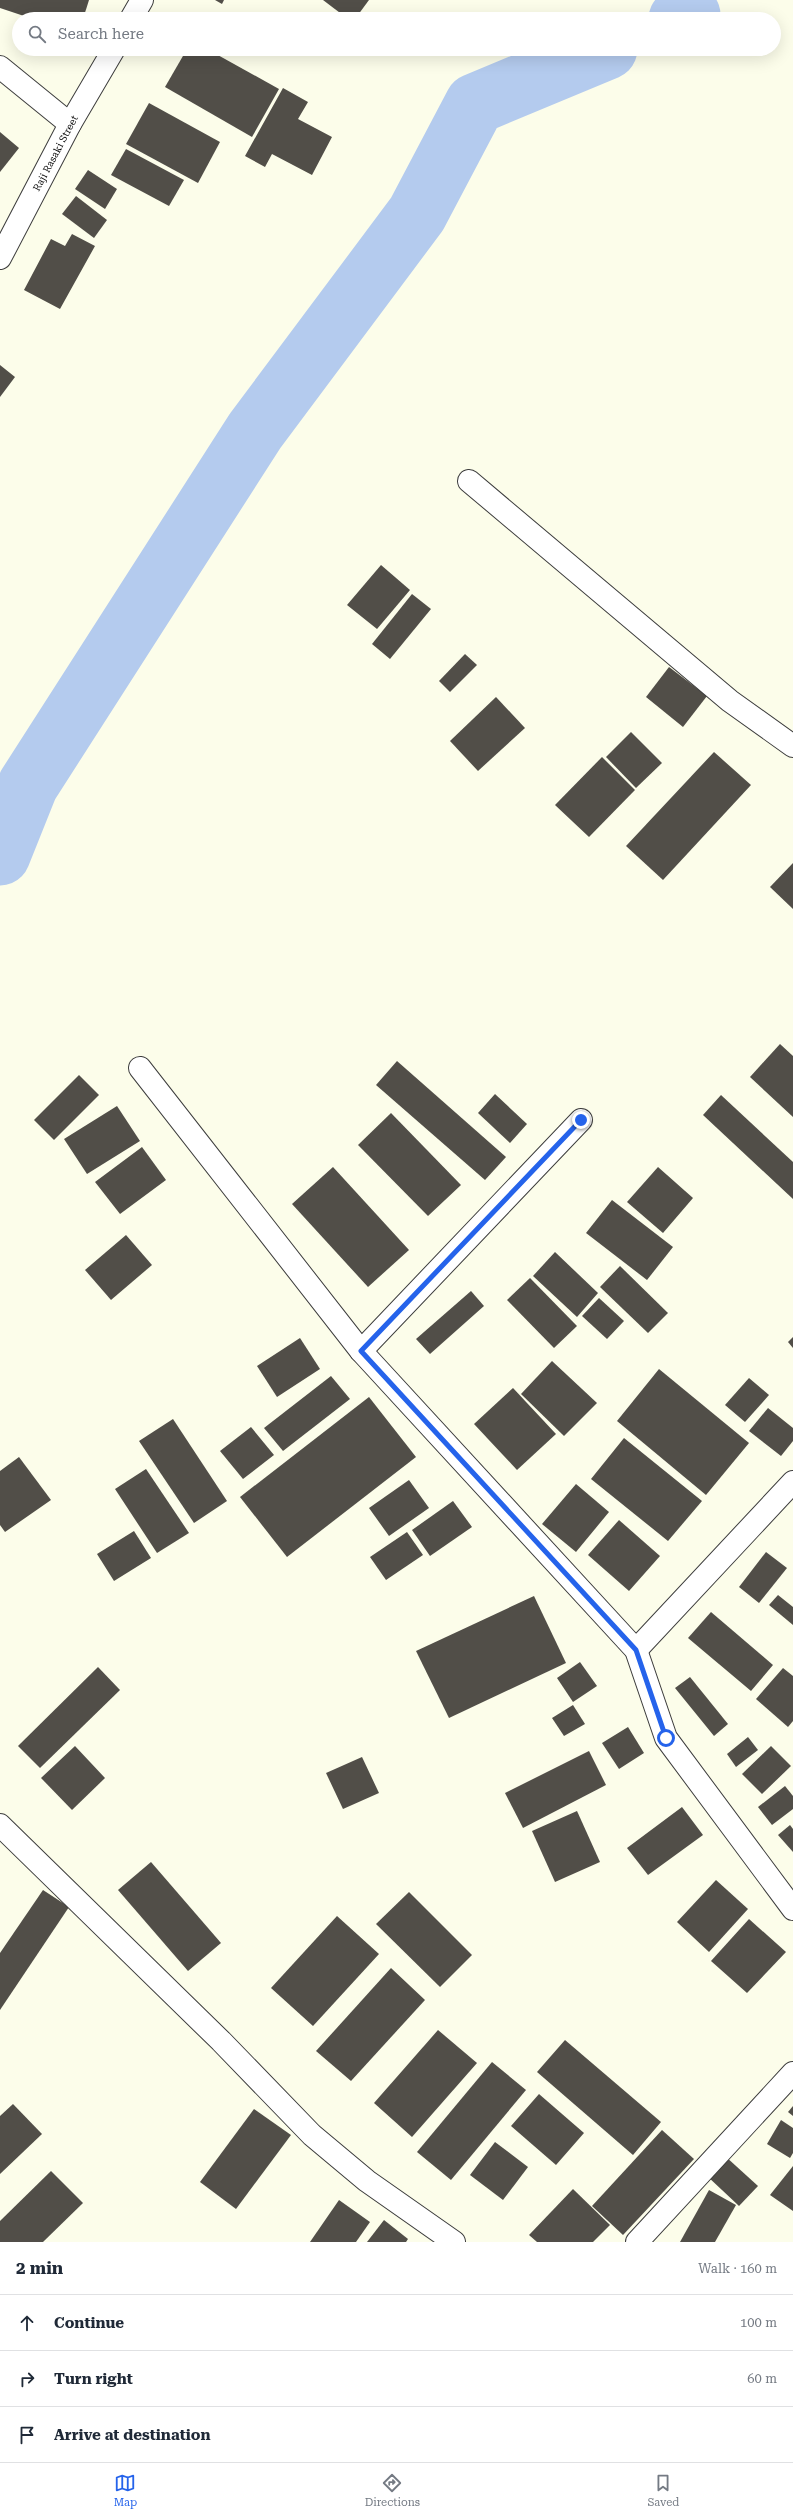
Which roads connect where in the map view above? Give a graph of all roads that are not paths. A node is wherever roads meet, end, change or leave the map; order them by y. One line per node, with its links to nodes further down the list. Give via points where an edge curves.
1 (142, 0): 2 (street)
2 (135, 12)
3 (110, 56): 5 (street, Raji Rasaki Street)
4 (0, 67): 5 (street)
5 (70, 124): 6 (street, Raji Rasaki Street)
6 (0, 258)
7 (469, 481): 8 (street, via 730,701)
8 (793, 746)
9 (140, 1068): 11 (street)
10 (581, 1120): 11 (street)
11 (361, 1351): 13 (street)
12 (793, 1482): 13 (street)
13 (636, 1650): 15 (street, via 666,1738)
14 (0, 1824): 17 (street, via 215,2035 312,2135 367,2181)
15 (793, 1909)
16 (793, 2073): 18 (street)
17 (454, 2242)
18 (637, 2242)

